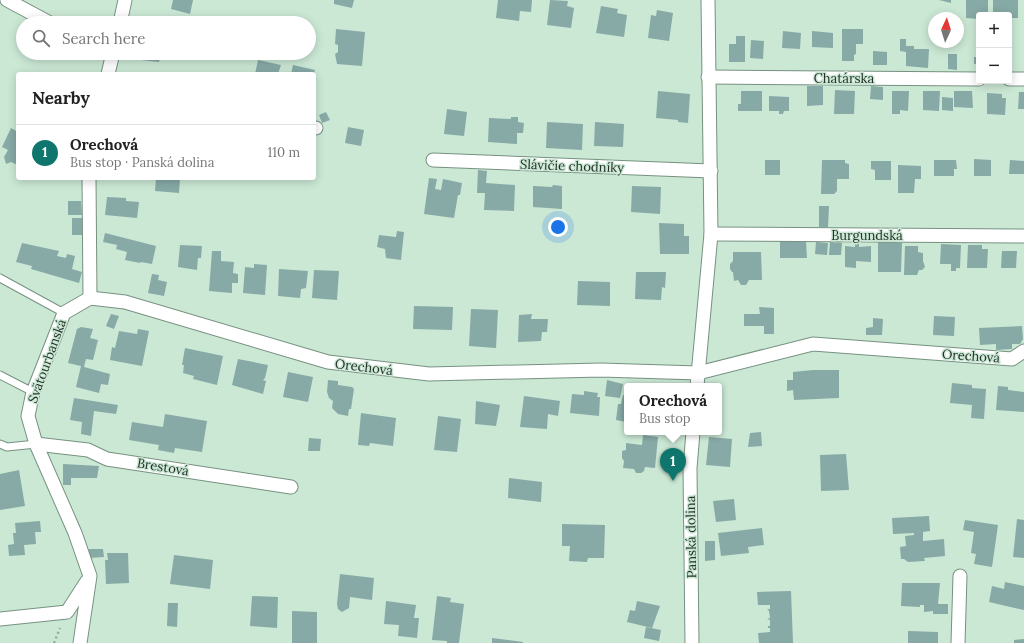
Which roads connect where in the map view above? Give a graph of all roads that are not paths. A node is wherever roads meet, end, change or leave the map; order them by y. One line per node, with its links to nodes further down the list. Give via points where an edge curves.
1 (7, 0): 4 (street)
2 (125, 0): 5 (street)
3 (708, 0): 8 (street)
4 (37, 16)
5 (122, 16)
6 (110, 60): 7 (street)
7 (108, 72)
8 (708, 77): 9 (street, Chatárska); 13 (street)
9 (976, 79)
10 (1012, 79): 11 (street)
11 (1024, 79)
12 (433, 160): 13 (street, Slávičie chodníky)
13 (711, 171): 15 (street)
14 (89, 180): 18 (street)
15 (711, 234): 16 (street, Burgundská); 21 (street)
16 (1024, 236)
17 (0, 278): 19 (lane)
18 (90, 298): 19 (street, Svätourbanská); 21 (street, Orechová, via 125,302 328,362 429,374 601,370)
19 (64, 313): 24 (street, Svätourbanská)
20 (1024, 350): 21 (street, Orechová, via 1012,359 813,344)
21 (698, 373): 23 (street)
22 (0, 375): 24 (lane)
23 (697, 383)
24 (33, 392): 27 (street, Svätourbanská, via 28,416)
25 (693, 435): 33 (street, Panská dolina, via 690,468)
26 (0, 444): 27 (lane, via 7,447)
27 (36, 444): 28 (street, Brestová, via 88,450 107,459); 29 (street, Svätourbanská, via 75,533)
28 (291, 486)
29 (90, 576): 31 (street, via 67,612); 32 (street, Svätourbanská)
30 (960, 576): 34 (street)
31 (0, 619)
32 (80, 643)
33 (692, 643)
34 (958, 643)

